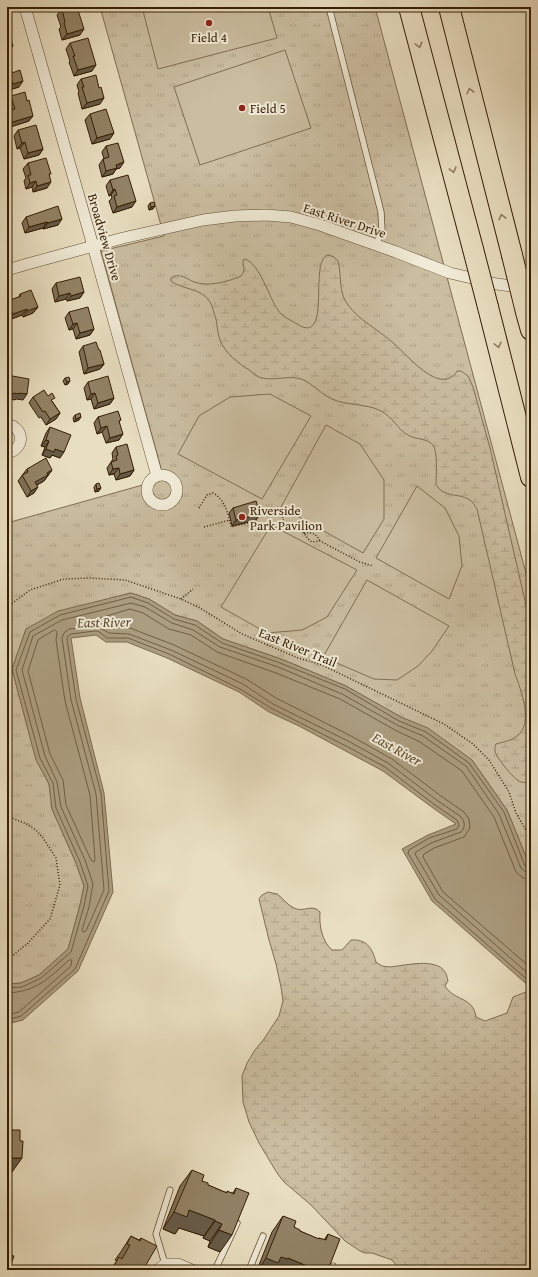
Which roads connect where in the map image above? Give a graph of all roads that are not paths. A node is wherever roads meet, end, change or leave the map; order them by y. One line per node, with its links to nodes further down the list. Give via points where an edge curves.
1 (25, 7): 6 (street, Broadview Drive)
2 (329, 7): 5 (lane, via 381,212 382,232)
3 (409, 7): 13 (highway, one-way to 13, bridge)
4 (449, 7): 9 (highway, one-way to 4, bridge)
5 (376, 244): 6 (street, East River Drive, via 292,218 258,215 203,220); 8 (street, East River Drive, via 450,272 497,284)
6 (93, 246): 7 (street, East River Drive); 12 (street, Broadview Drive)
7 (7, 270)
8 (531, 288)
9 (529, 321)
10 (7, 424): 11 (street, via 16,428 20,441 16,449)
11 (7, 453)
12 (157, 476)
13 (531, 477)
14 (170, 1190): 17 (lane, via 156,1234)
15 (237, 1223): 19 (lane)
16 (263, 1236): 20 (lane)
17 (161, 1267): 18 (street, via 178,1264)
18 (192, 1270)
19 (215, 1270)
20 (249, 1270)

